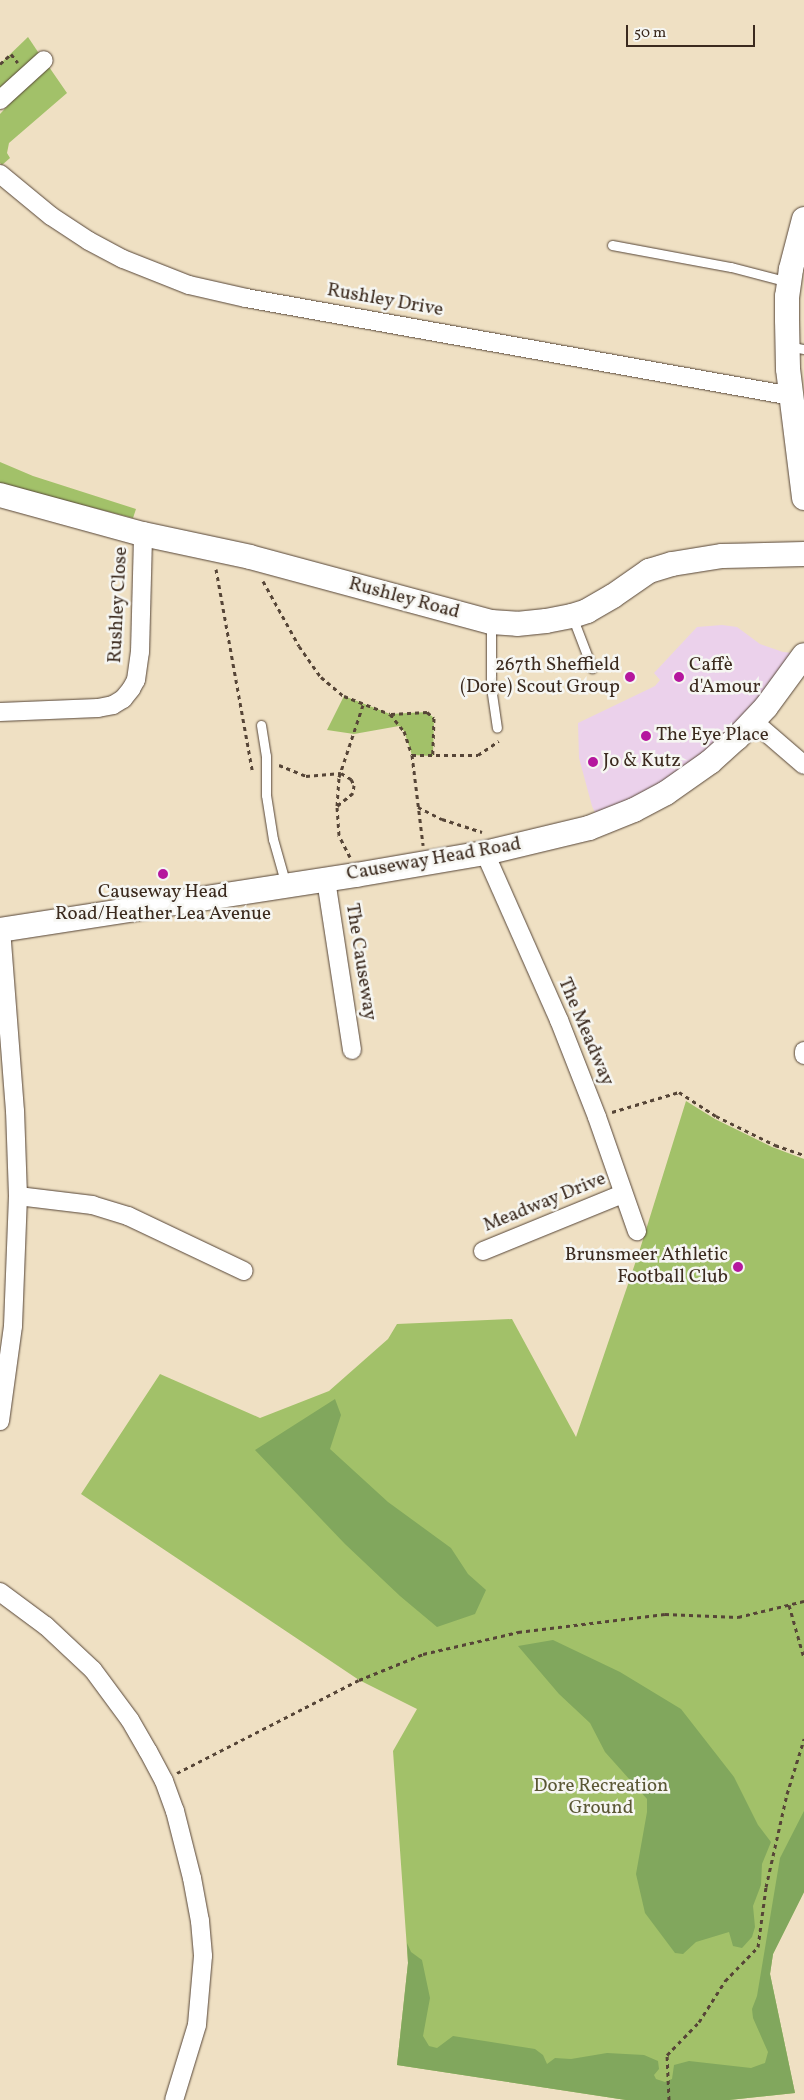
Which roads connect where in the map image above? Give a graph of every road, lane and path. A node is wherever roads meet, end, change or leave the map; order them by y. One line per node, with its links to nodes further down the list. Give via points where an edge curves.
1 (44, 60): 2 (street)
2 (0, 100)
3 (0, 174): 9 (street, Rushley Drive, via 51,216 89,240 123,259 189,285)
4 (804, 219): 6 (street)
5 (612, 245): 7 (lane, via 731,267)
6 (800, 245): 7 (street)
7 (789, 282): 8 (street, via 787,296)
8 (796, 347): 9 (street, via 788,369)
9 (792, 396): 11 (street)
10 (0, 495): 12 (street, Rushley Road)
11 (804, 498)
12 (143, 534): 13 (street, Rushley Road); 21 (street, Rushley Close, via 140,652 136,680 131,690 113,705 98,708)
13 (213, 548): 15 (street, Rushley Road); 31 (path)
14 (804, 554): 16 (street, Rushley Road, via 722,556 660,567)
15 (250, 557): 17 (street, Rushley Road); 20 (path, via 299,646 321,677 344,696)
16 (572, 616): 17 (street, Rushley Road, via 527,623); 19 (lane)
17 (491, 622): 25 (lane, via 491,686)
18 (804, 655): 23 (street, Causeway Head Road)
19 (592, 668)
20 (363, 704): 22 (path); 30 (path)
21 (0, 712)
22 (390, 714): 26 (path, via 404,731); 28 (path, via 427,712 434,718)
23 (753, 721): 29 (street); 34 (street, Causeway Head Road, via 695,774 634,810 563,836)
24 (261, 725): 27 (lane)
25 (497, 728): 28 (path, via 500,740 478,755)
26 (412, 755): 28 (path); 33 (path)
27 (266, 756): 30 (path, via 288,770 306,776); 38 (lane, via 266,795)
28 (433, 756)
29 (804, 765)
30 (341, 773): 32 (path); 32 (path, via 354,785 353,793)
31 (253, 775)
32 (337, 806): 36 (path, via 339,834)
33 (418, 807): 34 (path); 35 (path)
34 (488, 844): 35 (street, Causeway Head Road); 43 (street, The Meadway)
35 (425, 862): 36 (street, Causeway Head Road)
36 (356, 876): 37 (street, Causeway Head Road)
37 (326, 880): 38 (street, Causeway Head Road); 40 (street, The Causeway)
38 (286, 885): 39 (street, Causeway Head Road)
39 (0, 930): 46 (street, via 15,1111)
40 (352, 1050)
41 (804, 1051): 42 (street)
42 (804, 1055)
43 (597, 1116): 44 (path, via 679,1092 716,1116 775,1145); 45 (street, The Meadway)
44 (804, 1155)
45 (623, 1194): 47 (street, The Meadway); 48 (street, Meadway Drive)
46 (18, 1196): 49 (street, via 92,1205 128,1216); 50 (street, via 13,1326)
47 (638, 1232)
48 (483, 1251)
49 (244, 1271)
50 (0, 1420)
51 (0, 1592): 56 (street, via 46,1626 93,1670 130,1720)
52 (804, 1601): 53 (path)
53 (788, 1605): 54 (path); 56 (path, via 738,1617 665,1614 518,1632 423,1654 359,1680)
54 (804, 1658)
55 (804, 1740): 58 (path, via 787,1794 766,1887 758,1948 725,1981 699,2022 667,2055)
56 (164, 1780): 57 (street, via 186,1851 200,1921 203,1956 197,2025)
57 (174, 2100)
58 (669, 2100)

